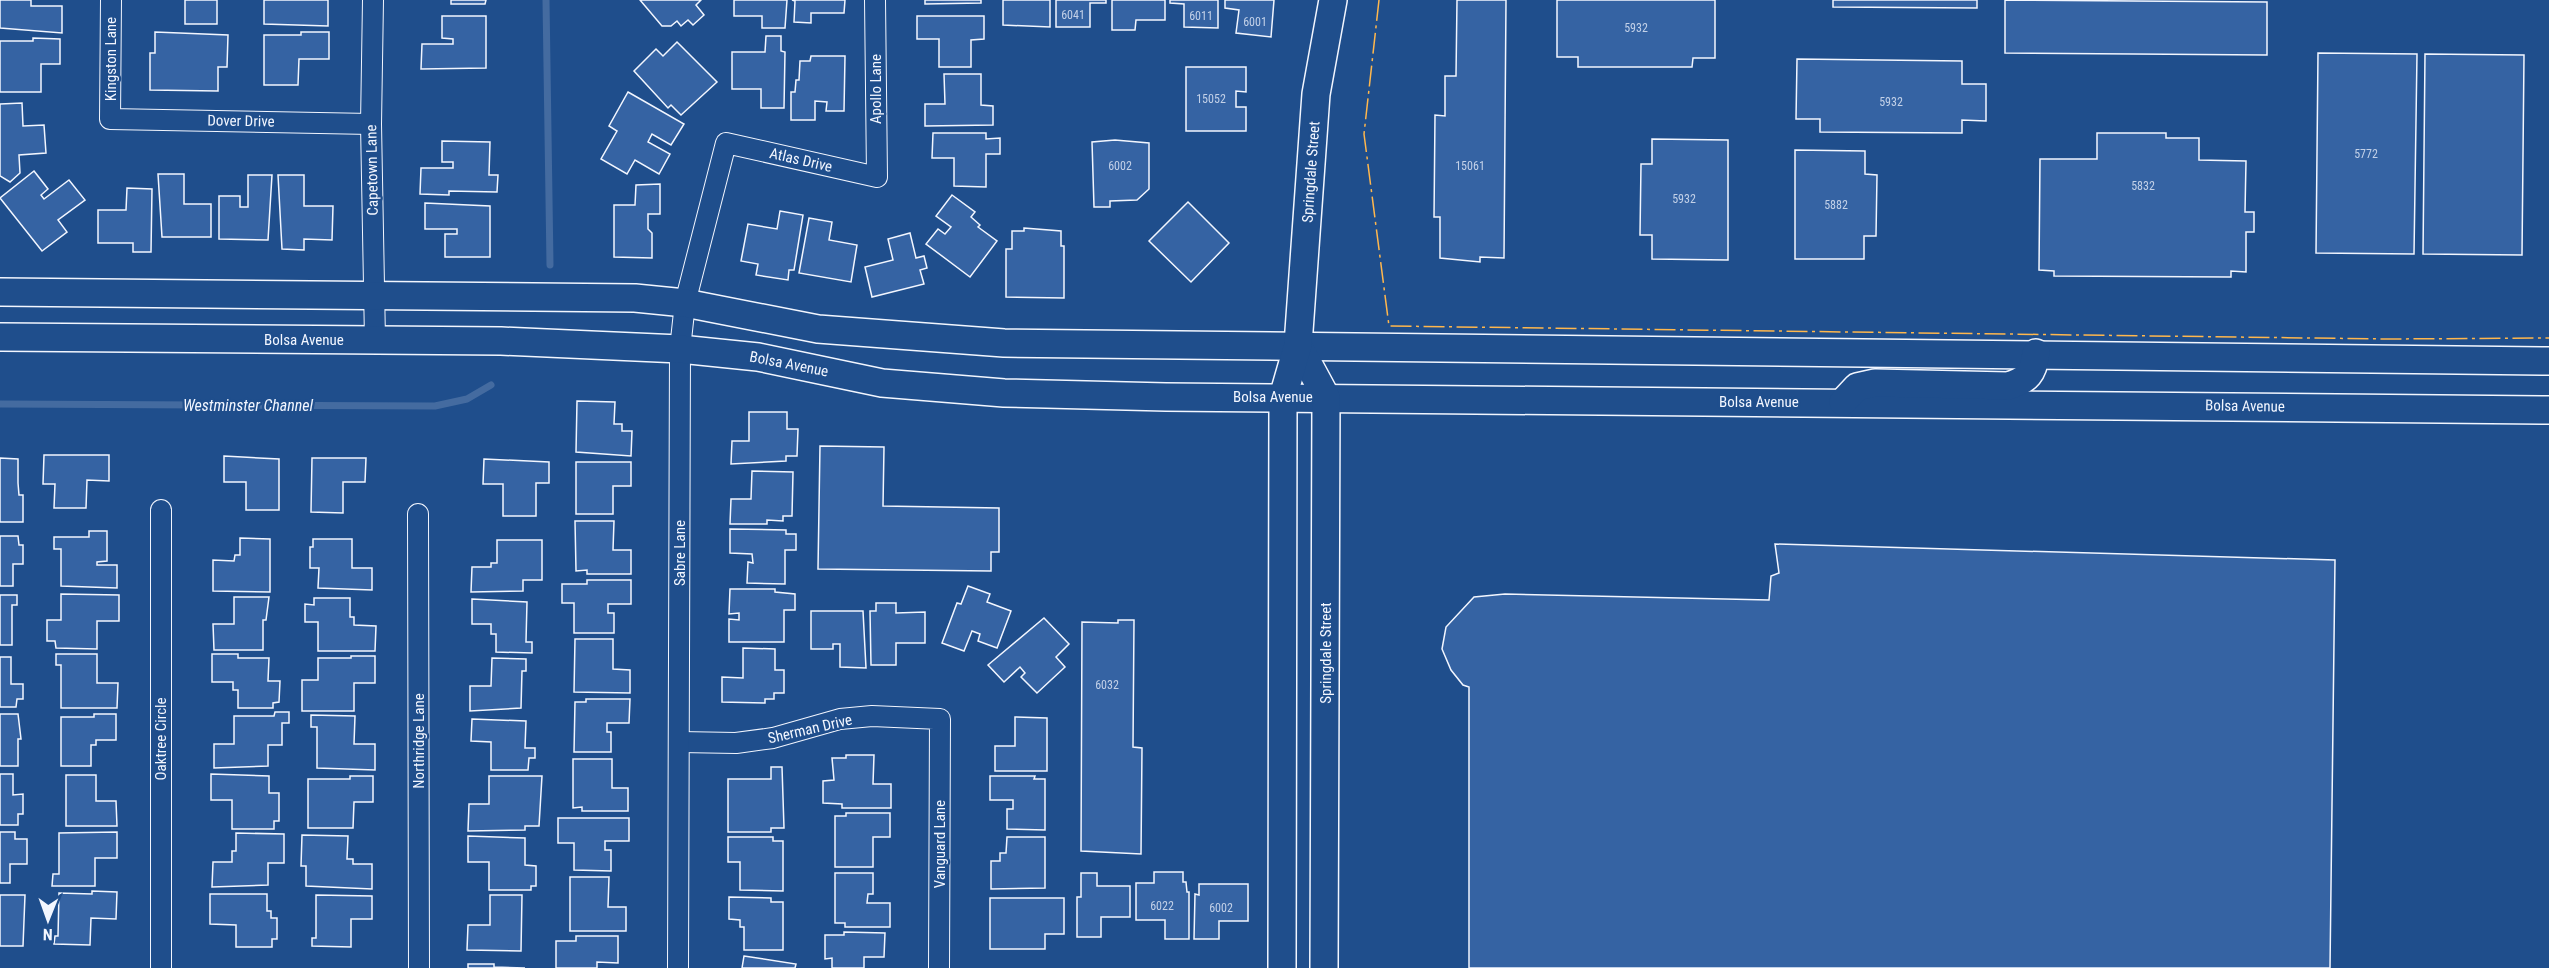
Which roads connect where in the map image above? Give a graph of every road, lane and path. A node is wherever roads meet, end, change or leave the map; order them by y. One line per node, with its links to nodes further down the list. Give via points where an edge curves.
1 (111, 0): 5 (street, Kingston Lane)
2 (373, 0): 6 (street, Capetown Lane)
3 (875, 0): 8 (street, Apollo Lane)
4 (1333, 0): 14 (main road, Springdale Street, via 1316,94)
5 (110, 119): 6 (street, Dover Drive)
6 (371, 124): 10 (street, Capetown Lane)
7 (726, 143): 8 (street, Atlas Drive); 11 (street, Sabre Lane)
8 (877, 177)
9 (0, 292): 10 (main road)
10 (374, 296): 11 (main road, via 635,298); 13 (street, Capetown Lane)
11 (685, 303): 14 (main road, via 818,329 993,342); 15 (street, Sabre Lane)
12 (0, 337): 13 (main road, Bolsa Avenue)
13 (375, 340): 15 (main road, Bolsa Avenue)
14 (1298, 345): 16 (main road); 18 (main road, Springdale Street); 19 (main road, Springdale Street)
15 (680, 349): 18 (main road, Bolsa Avenue, via 758,357 882,383 1166,397); 25 (street, Sabre Lane)
16 (2036, 353): 17 (main road); 20 (main road, via 2033,370 2024,381 2008,386 1875,382 1857,387)
17 (2549, 361)
18 (1283, 397): 19 (main road, Bolsa Avenue); 30 (main road, Springdale Street)
19 (1326, 398): 20 (main road, Bolsa Avenue); 31 (main road, Springdale Street)
20 (1842, 402): 21 (main road, Bolsa Avenue)
21 (2549, 410)
22 (161, 510): 26 (street, Oaktree Circle)
23 (418, 514): 27 (street, Northridge Lane)
24 (940, 719): 25 (street, Sherman Drive, via 872,716 840,719 764,740); 29 (street, Vanguard Lane)
25 (680, 742): 28 (street, Sabre Lane)
26 (161, 968)
27 (419, 968)
28 (678, 968)
29 (939, 968)
30 (1282, 968)
31 (1324, 968)

